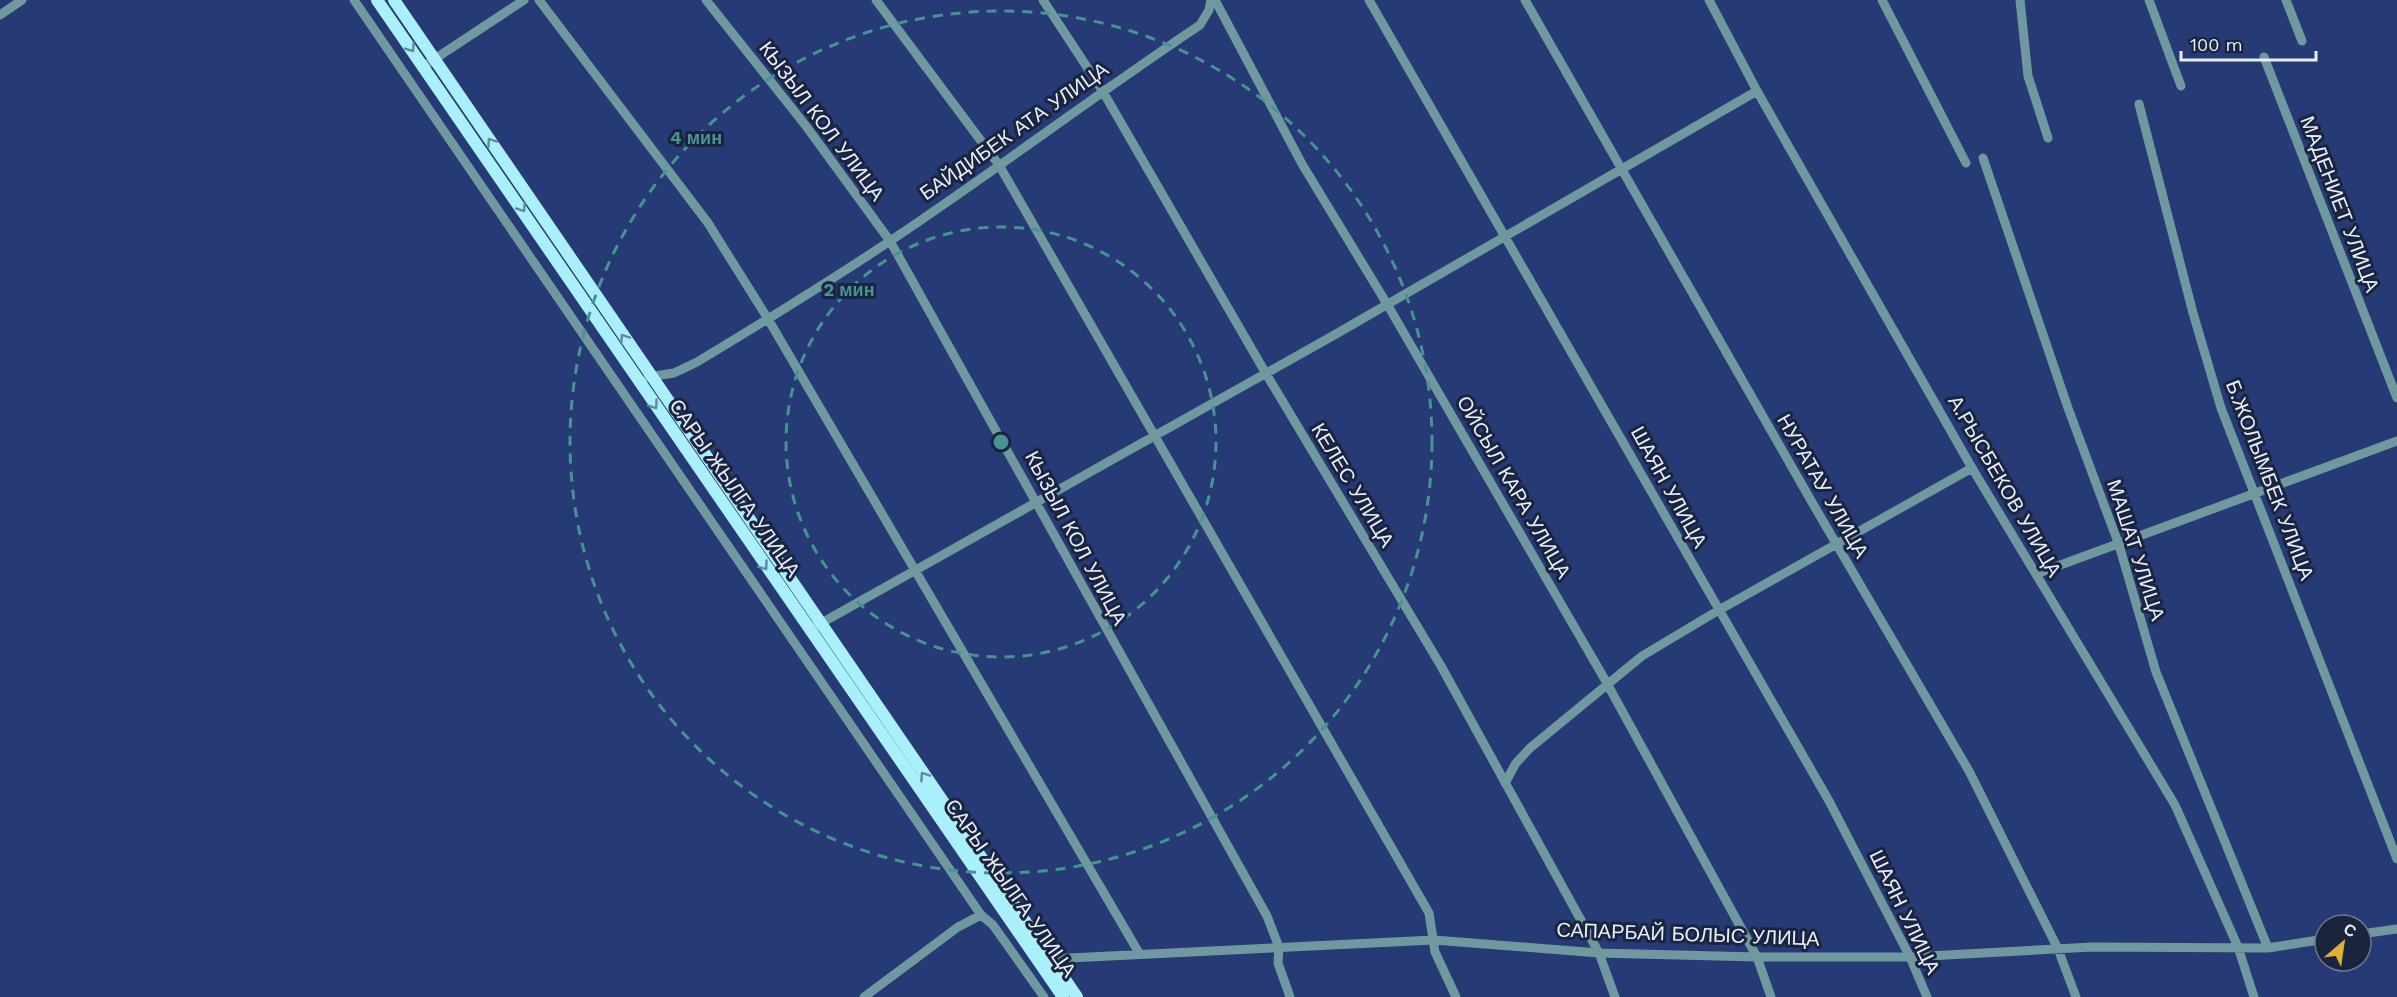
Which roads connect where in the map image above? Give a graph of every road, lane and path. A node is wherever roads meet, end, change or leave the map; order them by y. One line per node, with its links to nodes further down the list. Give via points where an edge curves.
1 (22, 0): 18 (street)
2 (354, 0): 53 (street)
3 (377, 0): 21 (main road, САРЫ ЖЫЛГА УЛИЦА, one-way to 21)
4 (394, 0): 21 (main road, САРЫ ЖЫЛГА УЛИЦА)
5 (524, 0): 21 (street)
6 (539, 0): 34 (street, via 708,223)
7 (706, 0): 32 (street, КЫЗЫЛ КОЛ УЛИЦА, via 806,126)
8 (876, 0): 29 (street)
9 (1043, 0): 23 (street, КЕЛЕС УЛИЦА)
10 (1213, 0): 23 (street, БАЙДИБЕК АТА УЛИЦА, via 1200,25); 33 (street, ОЙСЫЛ КАРА УЛИЦА, via 1302,164)
11 (1369, 0): 31 (street, ШАЯН УЛИЦА)
12 (1525, 0): 30 (street, НУРАТАУ УЛИЦА)
13 (1709, 0): 24 (street, А.РЫСБЕКОВ УЛИЦА)
14 (1882, 0): 28 (street)
15 (2020, 0): 26 (street, via 2028,76)
16 (2149, 0): 22 (street)
17 (2286, 0): 19 (street)
18 (0, 15)
19 (2302, 41)
20 (2264, 57): 38 (street, МАДЕНИЕТ УЛИЦА)
21 (429, 63): 36 (main road, САРЫ ЖЫЛГА УЛИЦА, one-way to 21); 37 (main road, САРЫ ЖЫЛГА УЛИЦА, one-way to 37)
22 (2181, 86)
23 (1102, 90): 29 (street, БАЙДИБЕК АТА УЛИЦА); 35 (street, КЕЛЕС УЛИЦА)
24 (1757, 91): 30 (street); 41 (street, А.РЫСБЕКОВ УЛИЦА)
25 (2139, 104): 42 (street, Б.ЖОЛЫМБЕК УЛИЦА, via 2221,408)
26 (2048, 138)
27 (1983, 158): 45 (street, МАШАТ УЛИЦА)
28 (1966, 164)
29 (999, 165): 32 (street, БАЙДИБЕК АТА УЛИЦА); 39 (street)
30 (1620, 170): 31 (street); 44 (street, НУРАТАУ УЛИЦА)
31 (1506, 237): 33 (street); 48 (street, ШАЯН УЛИЦА)
32 (890, 241): 34 (street, БАЙДИБЕК АТА УЛИЦА); 43 (street, КЫЗЫЛ КОЛ УЛИЦА)
33 (1387, 304): 35 (street); 50 (street, ОЙСЫЛ КАРА УЛИЦА)
34 (768, 319): 36 (street, БАЙДИБЕК АТА УЛИЦА, via 674,373); 46 (street)
35 (1265, 372): 39 (street); 51 (street, КЕЛЕС УЛИЦА, via 1441,666)
36 (650, 376): 37 (street, БАЙДИБЕК АТА УЛИЦА); 49 (main road, САРЫ ЖЫЛГА УЛИЦА)
37 (637, 381): 49 (main road, САРЫ ЖЫЛГА УЛИЦА, one-way to 49)
38 (2397, 398)
39 (1154, 435): 43 (street); 56 (street, via 1429,913)
40 (2397, 441): 42 (street)
41 (1972, 468): 44 (street); 47 (street, А.РЫСБЕКОВ УЛИЦА)
42 (2256, 495): 45 (street); 52 (street, Б.ЖОЛЫМБЕК УЛИЦА)
43 (1038, 502): 46 (street); 58 (street, КЫЗЫЛ КОЛ УЛИЦА, via 1118,653 1267,916)
44 (1835, 543): 48 (street); 61 (street, НУРАТАУ УЛИЦА, via 1969,771)
45 (2119, 545): 47 (street); 60 (street, МАШАТ УЛИЦА, via 2156,672)
46 (915, 570): 49 (street); 62 (street)
47 (2036, 574): 59 (street, А.РЫСБЕКОВ УЛИЦА, via 2175,805)
48 (1719, 610): 50 (street, via 1642,656); 65 (street, ШАЯН УЛИЦА, via 1829,801)
49 (814, 627): 66 (main road, САРЫ ЖЫЛГА УЛИЦА, one-way to 49); 69 (main road, САРЫ ЖЫЛГА УЛИЦА)
50 (1607, 684): 51 (street, via 1530,748); 64 (street, ОЙСЫЛ КАРА УЛИЦА)
51 (1505, 783): 63 (street, КЕЛЕС УЛИЦА)
52 (2397, 859)
53 (981, 915): 67 (street, via 958,927); 68 (street, via 993,925)
54 (2397, 929): 55 (street)
55 (2373, 932)
56 (1434, 940): 58 (street, САПАРБАЙ БОЛЫС УЛИЦА); 63 (street, САПАРБАЙ БОЛЫС УЛИЦА); 72 (street, via 1435,952)
57 (2313, 941): 60 (street, САПАРБАЙ БОЛЫС УЛИЦА)
58 (1279, 947): 62 (street, САПАРБАЙ БОЛЫС УЛИЦА); 71 (street, КЫЗЫЛ КОЛ УЛИЦА, via 1278,963)
59 (2238, 947): 60 (street, САПАРБАЙ БОЛЫС УЛИЦА); 61 (street, САПАРБАЙ БОЛЫС УЛИЦА); 77 (street, А.РЫСБЕКОВ УЛИЦА)
60 (2268, 948)
61 (2058, 949): 65 (street, САПАРБАЙ БОЛЫС УЛИЦА); 76 (street, НУРАТАУ УЛИЦА)
62 (1138, 953): 66 (street, САПАРБАЙ БОЛЫС УЛИЦА)
63 (1599, 953): 64 (street, САПАРБАЙ БОЛЫС УЛИЦА); 73 (street, КЕЛЕС УЛИЦА)
64 (1757, 957): 65 (street, САПАРБАЙ БОЛЫС УЛИЦА); 74 (street, ОЙСЫЛ КАРА УЛИЦА)
65 (1910, 957): 75 (street, ШАЯН УЛИЦА)
66 (1049, 959): 70 (main road, САРЫ ЖЫЛГА УЛИЦА)
67 (864, 997)
68 (1044, 997)
69 (1064, 997)
70 (1077, 997)
71 (1290, 997)
72 (1456, 997)
73 (1615, 997)
74 (1771, 997)
75 (1927, 997)
76 (2076, 997)
77 (2254, 997)

